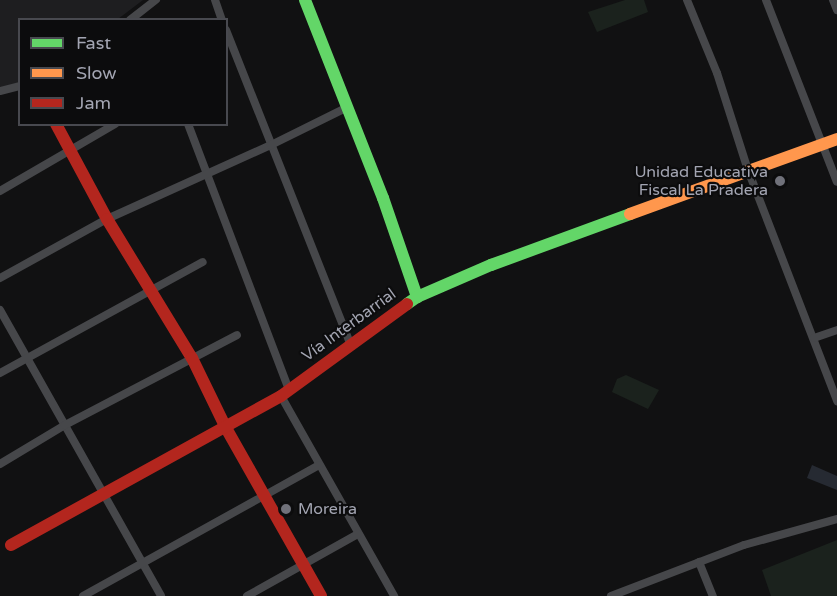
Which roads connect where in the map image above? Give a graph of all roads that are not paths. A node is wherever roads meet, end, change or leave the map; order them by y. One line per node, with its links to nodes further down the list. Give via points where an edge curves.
1 (156, 0): 7 (street)
2 (215, 0): 11 (street)
3 (305, 0): 15 (street, Vía Interbarrial)
4 (687, 0): 23 (street, via 717,72)
5 (766, 0): 20 (street)
6 (833, 0): 8 (street)
7 (144, 8): 9 (street); 10 (street)
8 (837, 10)
9 (132, 18)
10 (147, 18)
11 (221, 18)
12 (228, 35): 21 (street)
13 (18, 86): 14 (street)
14 (0, 91)
15 (348, 106): 21 (street); 31 (street, Vía Interbarrial)
16 (57, 126): 22 (street)
17 (112, 126): 22 (street)
18 (189, 126): 24 (street)
19 (837, 139): 20 (street)
20 (822, 144): 23 (street); 25 (street)
21 (271, 146): 24 (street); 36 (street)
22 (70, 150): 26 (street); 27 (street)
23 (748, 170): 31 (street, via 491,265); 35 (street)
24 (206, 173): 27 (street); 40 (street)
25 (837, 182)
26 (0, 191)
27 (107, 219): 29 (street); 30 (street)
28 (203, 262): 30 (street)
29 (0, 278)
30 (153, 291): 37 (street); 38 (street)
31 (417, 297): 36 (street, Vía Interbarrial)
32 (0, 310): 37 (street)
33 (837, 330): 35 (street)
34 (237, 335): 38 (street)
35 (814, 338): 41 (street)
36 (350, 343): 40 (street, Vía Interbarrial)
37 (28, 358): 39 (street); 42 (street)
38 (192, 358): 42 (street); 43 (street)
39 (0, 373)
40 (285, 393): 43 (street, Vía Interbarrial); 45 (street)
41 (837, 401)
42 (65, 425): 44 (street); 46 (street)
43 (226, 429): 46 (street, Vía Interbarrial); 47 (street)
44 (0, 464)
45 (319, 465): 47 (street); 49 (street)
46 (105, 495): 50 (street, Vía Interbarrial); 52 (street)
47 (265, 497): 52 (street); 53 (street)
48 (837, 519): 51 (street)
49 (358, 534): 53 (street); 58 (street)
50 (11, 545)
51 (699, 562): 59 (street); 60 (street)
52 (144, 564): 54 (street); 55 (street)
53 (303, 564): 56 (street); 57 (street)
54 (83, 596)
55 (161, 596)
56 (247, 596)
57 (321, 596)
58 (394, 596)
59 (611, 596)
60 (713, 596)

